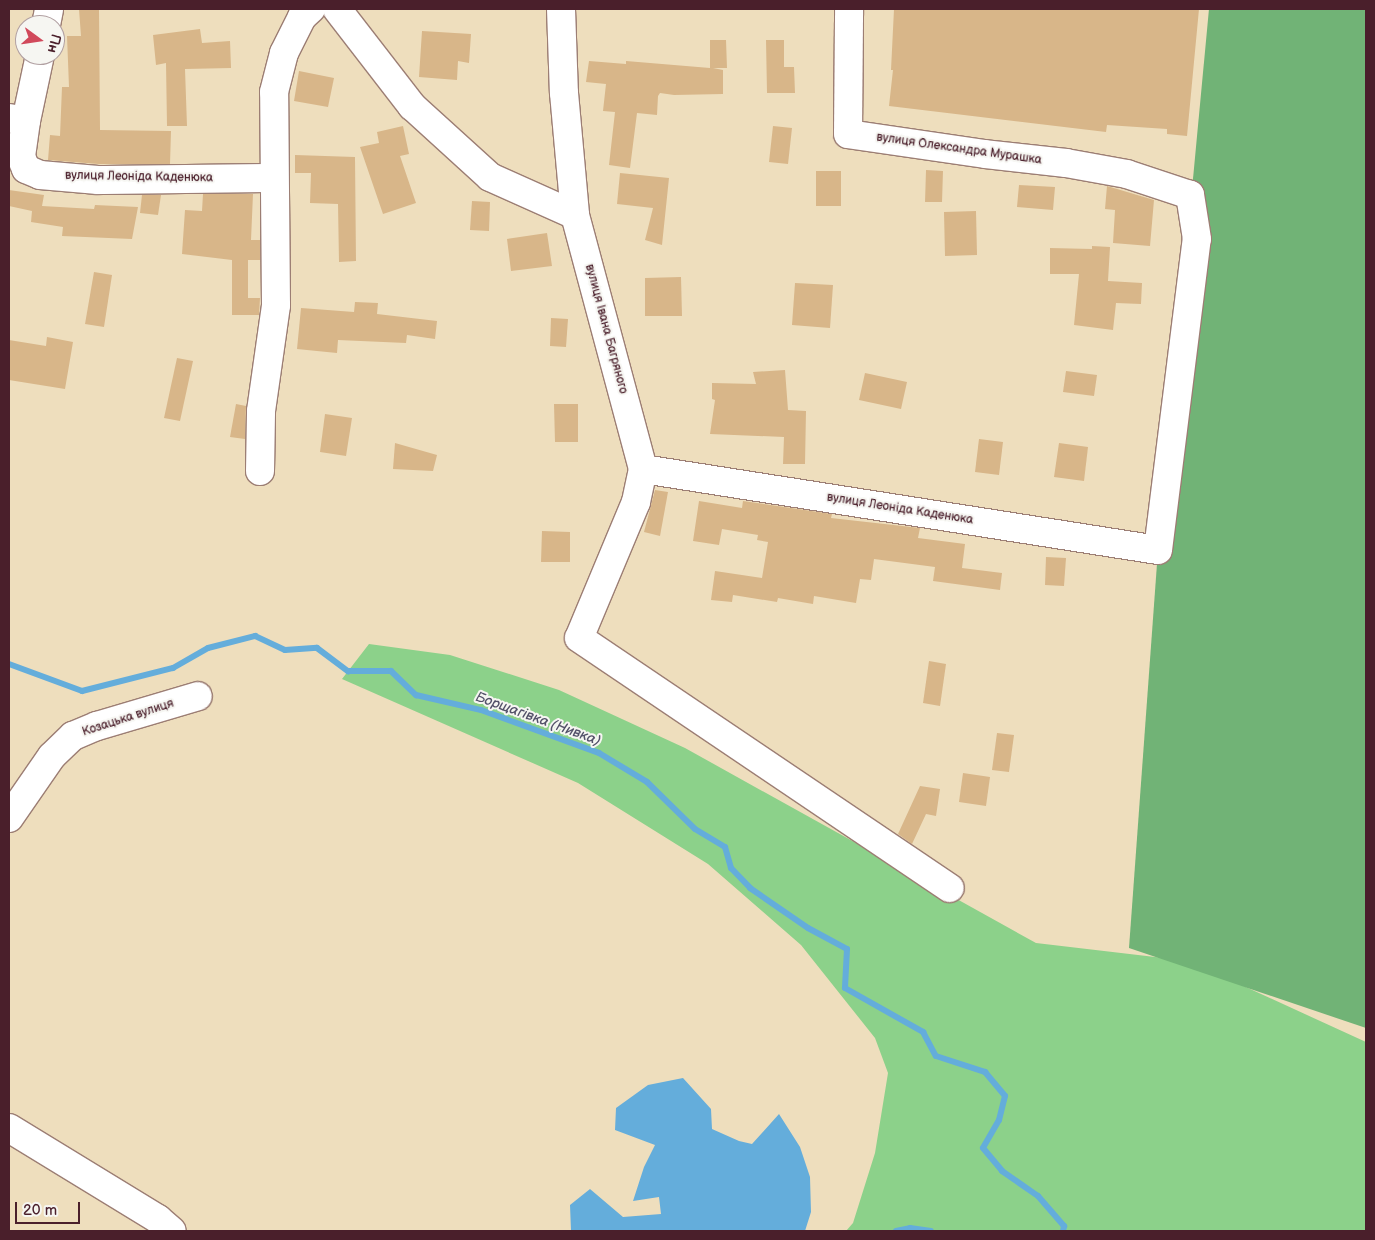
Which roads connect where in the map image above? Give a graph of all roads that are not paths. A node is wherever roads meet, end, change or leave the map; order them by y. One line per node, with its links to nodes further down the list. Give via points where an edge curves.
1 (311, 9): 7 (street, via 302,17 284,53 274,92)
2 (337, 9): 8 (street, via 412,106 490,177)
3 (561, 9): 8 (street, вулиця Івана Багряного, via 564,93)
4 (849, 9): 11 (street, вулиця Олександра Мурашка, via 848,134 1066,163 1127,174 1190,195 1197,239)
5 (37, 65): 6 (street, вулиця Леоніда Каденюка)
6 (18, 120): 7 (street, вулиця Леоніда Каденюка, via 21,157 26,169 40,175 98,180)
7 (273, 178): 10 (street, via 276,304 261,411)
8 (575, 214): 9 (street, вулиця Івана Багряного)
9 (643, 469): 11 (street, вулиця Леоніда Каденюка); 14 (street, вулиця Івана Багряного, via 636,502 580,638)
10 (260, 471)
11 (1158, 550)
12 (198, 696): 13 (street, Козацька вулиця, via 73,736 52,756)
13 (9, 818)
14 (950, 888)
15 (9, 1128): 16 (street, via 158,1219)
16 (172, 1231)

